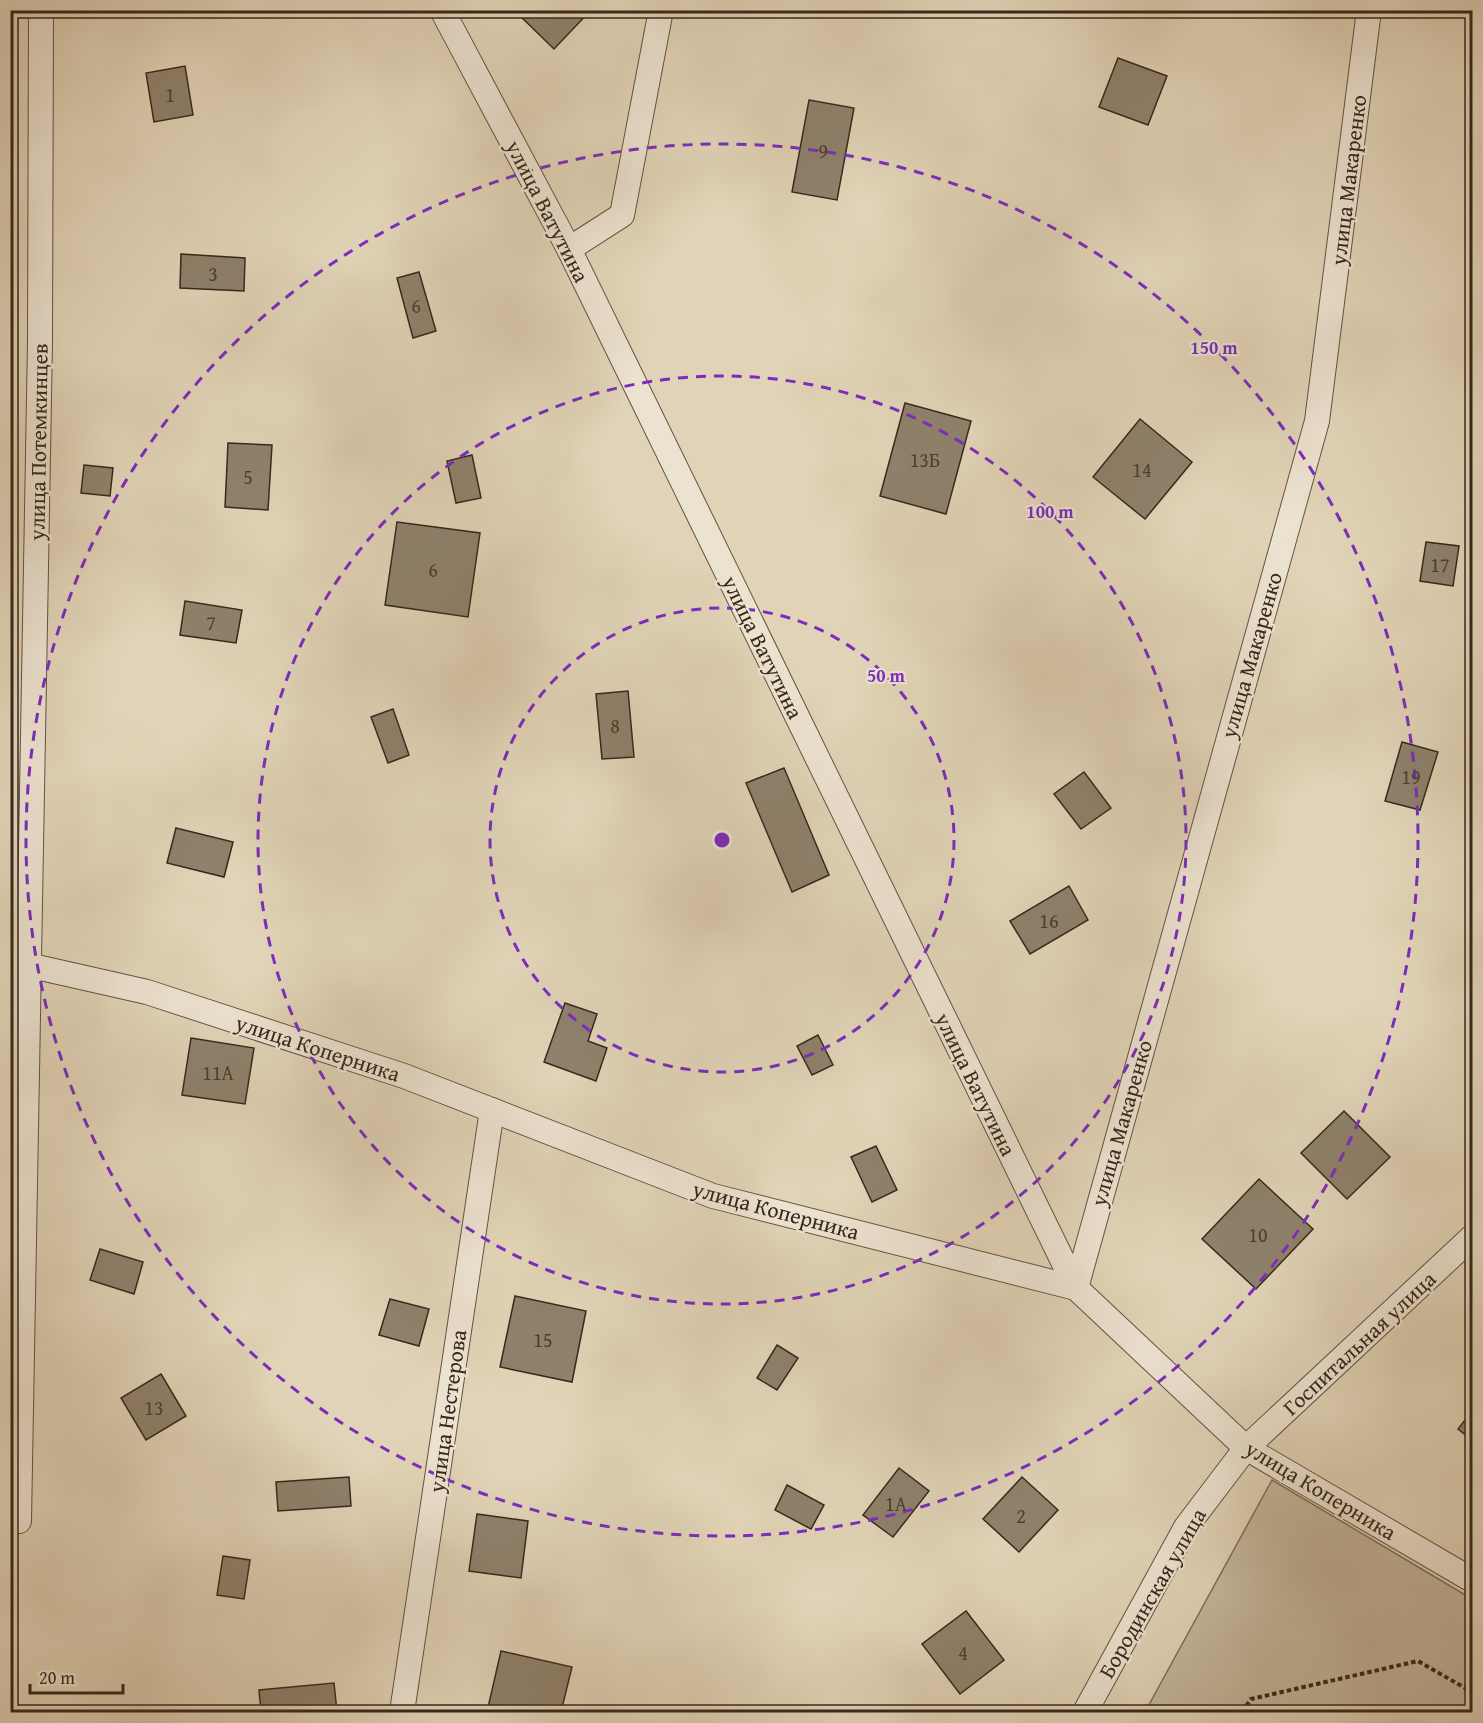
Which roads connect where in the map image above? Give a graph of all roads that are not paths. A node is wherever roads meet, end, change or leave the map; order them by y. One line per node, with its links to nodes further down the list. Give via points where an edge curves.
1 (41, 10): 6 (street, улица Потемкинцев, via 40,342)
2 (442, 10): 5 (street, улица Ватутина)
3 (661, 10): 5 (street, via 622,215)
4 (1369, 10): 9 (street, улица Макаренко, via 1317,421)
5 (569, 249): 9 (street, улица Ватутина)
6 (20, 963): 7 (street, улица Коперника, via 147,992 404,1076); 11 (street, улица Потемкинцев)
7 (492, 1110): 9 (street, улица Коперника, via 713,1196); 13 (street, улица Нестерова)
8 (1473, 1237): 10 (street, Госпитальная улица)
9 (1076, 1287): 10 (street, улица Коперника)
10 (1246, 1448): 12 (street, улица Коперника); 14 (street, Бородинская улица, via 1186,1527)
11 (19, 1521)
12 (1473, 1580)
13 (402, 1713)
14 (1085, 1713)

